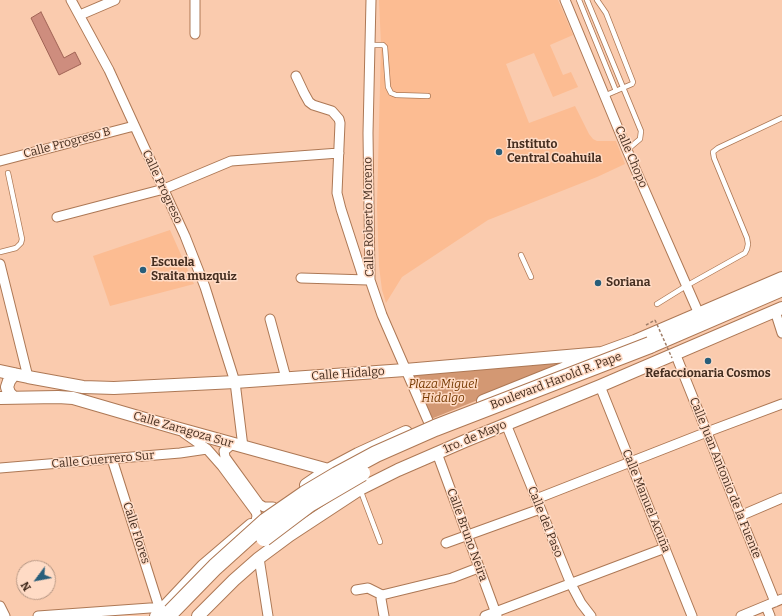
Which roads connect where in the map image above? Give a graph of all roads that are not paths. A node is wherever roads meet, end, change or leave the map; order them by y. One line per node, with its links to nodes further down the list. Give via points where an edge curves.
1 (71, 0): 9 (street, Calle Progreso)
2 (115, 0): 9 (street)
3 (195, 0): 10 (street)
4 (371, 0): 11 (street, Calle Roberto Moreno)
5 (565, 0): 16 (street, Calle Chopo)
6 (579, 0): 14 (lane)
7 (587, 0): 13 (lane)
8 (597, 0): 13 (lane, via 606,12 633,82)
9 (80, 15): 18 (street, Calle Progreso, via 109,70)
10 (195, 34)
11 (370, 45): 15 (lane, via 385,47 388,87 391,93); 31 (street, Calle Roberto Moreno)
12 (296, 76): 20 (street, via 309,102 332,111 339,119)
13 (624, 87): 14 (lane); 19 (lane, via 641,130 640,139)
14 (616, 90): 16 (lane)
15 (428, 96)
16 (604, 96): 19 (street, Calle Chopo)
17 (782, 118): 32 (lane, via 713,152 747,238 747,249 741,256)
18 (134, 126): 21 (street, Calle Progreso B); 23 (street, Calle Progreso)
19 (627, 150): 32 (street, Calle Chopo)
20 (339, 153): 23 (street, via 231,161); 31 (street, via 336,186 338,200)
21 (0, 161)
22 (8, 173): 25 (lane, via 22,239 16,248)
23 (164, 189): 24 (street); 47 (street, Calle Progreso, via 205,288)
24 (57, 217)
25 (0, 252)
26 (521, 255): 28 (lane)
27 (1, 270): 45 (street)
28 (531, 277)
29 (301, 278): 31 (street)
30 (782, 278): 36 (main road)
31 (367, 280): 42 (street, Calle Roberto Moreno)
32 (686, 286): 34 (lane); 36 (street, Calle Chopo)
33 (782, 288): 39 (highway, Boulevard Harold R. Pape)
34 (657, 304)
35 (780, 305): 38 (street); 39 (highway, Boulevard Harold R. Pape); 41 (main road, 1ro. de Mayo)
36 (699, 314): 40 (main road)
37 (270, 319): 46 (street)
38 (782, 333)
39 (652, 349): 83 (highway, Boulevard Harold R. Pape, bridge, via 428,431 336,475 266,522)
40 (607, 351): 42 (main road, Calle Hidalgo); 52 (main road)
41 (673, 356): 48 (main road, 1ro. de Mayo); 55 (street, Calle Juan Antonio de la Fuente)
42 (405, 370): 46 (main road, Calle Hidalgo); 52 (street, Calle Roberto Moreno)
43 (0, 371): 44 (main road)
44 (14, 374): 45 (main road); 49 (main road, via 7,387 9,393)
45 (28, 378): 47 (main road, Calle Hidalgo, via 83,387 114,388); 49 (main road, via 30,389 28,393)
46 (286, 378): 47 (main road, Calle Hidalgo)
47 (235, 382): 56 (street, Calle Progreso)
48 (600, 386): 53 (main road, 1ro. de Mayo); 60 (street, Calle Manuel Acuña)
49 (19, 397): 50 (main road, Calle Zaragoza Sur); 54 (main road, Calle Zaragoza Sur, via 73,398)
50 (0, 398)
51 (782, 404): 55 (street)
52 (429, 423): 62 (main road, via 380,443)
53 (506, 424): 58 (main road, 1ro. de Mayo); 66 (street, Calle del Paso)
54 (176, 428): 56 (main road, Calle Zaragoza Sur); 57 (street)
55 (707, 432): 60 (street); 70 (street, Calle Juan Antonio de la Fuente)
56 (238, 445): 62 (main road, Calle Zaragoza Sur); 67 (street, via 224,452 225,457 259,504)
57 (207, 449): 59 (street, Calle Guerrero Sur); 71 (street, via 256,512)
58 (437, 453): 64 (main road, 1ro. de Mayo); 72 (street, Calle Bruno Neira)
59 (112, 459): 61 (street, Calle Guerrero Sur); 83 (street, Calle Flores)
60 (630, 463): 66 (street); 75 (street, Calle Manuel Acuña)
61 (0, 468)
62 (328, 470): 63 (main road); 64 (main road, Calle Zaragoza Sur, via 342,475)
63 (307, 485): 67 (main road); 69 (main road, via 313,485 322,491 326,504)
64 (360, 489): 69 (main road, 1ro. de Mayo); 73 (lane)
65 (782, 498): 70 (street)
66 (536, 499): 68 (street, Calle del Paso)
67 (273, 508): 71 (main road)
68 (540, 509): 72 (street); 78 (street, Calle del Paso)
69 (325, 512): 76 (main road, 1ro. de Mayo)
70 (740, 516): 81 (street, Calle Juan Antonio de la Fuente)
71 (256, 521): 83 (main road, via 214,556)
72 (466, 536): 74 (street); 77 (street, Calle Bruno Neira)
73 (380, 542)
74 (446, 543)
75 (665, 548): 78 (street); 92 (street, Calle Manuel Acuña)
76 (259, 558): 88 (main road, 1ro. de Mayo); 89 (street)
77 (478, 568): 80 (street, via 452,578); 84 (street, Calle Bruno Neira)
78 (571, 584): 84 (street); 85 (street, Calle del Paso)
79 (356, 590): 80 (street, via 365,588)
80 (382, 595): 90 (street, via 380,599)
81 (774, 602): 93 (street); 94 (street, Calle Juan Antonio de la Fuente)
82 (0, 606): 86 (street)
83 (167, 612): 87 (street)
84 (496, 614): 91 (street)
85 (588, 614)
86 (5, 616)
87 (38, 616)
88 (198, 616)
89 (268, 616)
90 (384, 616)
91 (485, 616)
92 (692, 616)
93 (741, 616)
94 (770, 616)

